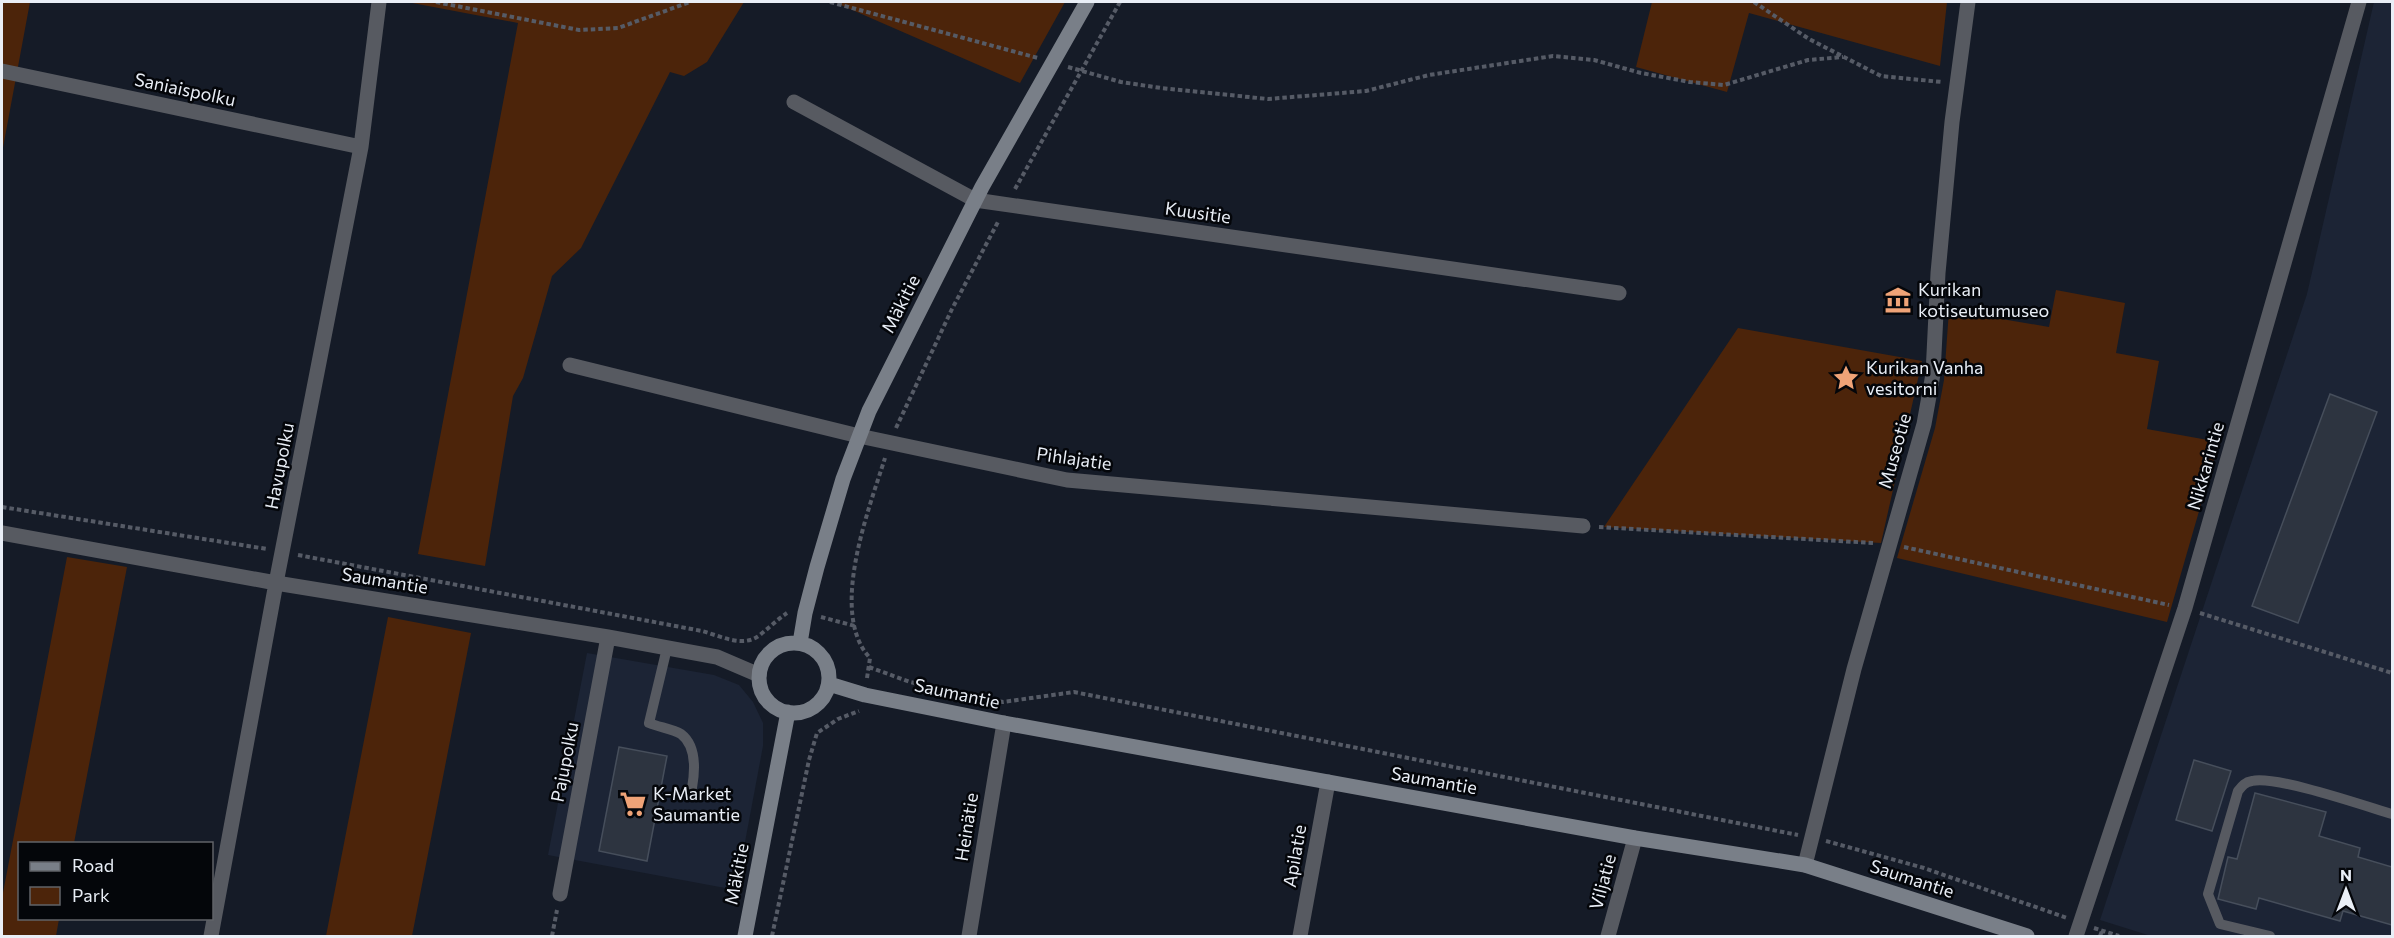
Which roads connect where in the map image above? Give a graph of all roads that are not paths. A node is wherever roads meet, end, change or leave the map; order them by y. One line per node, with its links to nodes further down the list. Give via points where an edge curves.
1 (379, 2): 7 (street, Havupolku)
2 (1087, 2): 8 (street, Mäkitie)
3 (1968, 2): 26 (street, Museotie, via 1938,273 1933,374 1924,424 1888,544)
4 (2359, 2): 28 (street, Nikkarintie, via 2185,608)
5 (2, 71): 7 (street, Saniaispolku)
6 (794, 102): 8 (street, Kuusitie)
7 (361, 147): 14 (street, Havupolku)
8 (975, 200): 9 (street, Kuusitie); 11 (street, Mäkitie)
9 (1619, 293)
10 (570, 365): 11 (street, Pihlajatie)
11 (860, 436): 12 (street, Pihlajatie, via 1067,480); 16 (street, Mäkitie, via 843,479)
12 (1583, 526)
13 (2, 533): 14 (street, Saumantie)
14 (276, 583): 15 (street, Saumantie); 29 (street, Havupolku)
15 (608, 637): 17 (street, Saumantie); 27 (street, Pajupolku)
16 (800, 644): 18 (street, via 774,649 762,662); 19 (street, via 813,648 823,658)
17 (668, 648): 18 (street, Saumantie, via 717,657); 23 (lane, via 649,723 681,734 689,745 695,769)
18 (759, 675): 20 (street, via 760,689 767,701)
19 (829, 684): 20 (street, via 814,707); 21 (street, Saumantie)
20 (788, 712): 30 (street, Mäkitie)
21 (1004, 723): 22 (street, Saumantie); 31 (street, Heinätie)
22 (1328, 782): 25 (street, Saumantie); 32 (street, Apilatie)
23 (692, 788)
24 (2392, 814): 35 (lane, via 2274,782 2244,783 2238,791 2208,894 2220,924)
25 (1635, 838): 26 (street, Saumantie); 33 (street, Viljatie)
26 (1804, 865): 34 (street, Saumantie)
27 (560, 894)
28 (2079, 930)
29 (211, 936)
30 (745, 936)
31 (969, 936)
32 (1300, 936)
33 (1608, 936)
34 (2027, 936)
35 (2270, 936)

